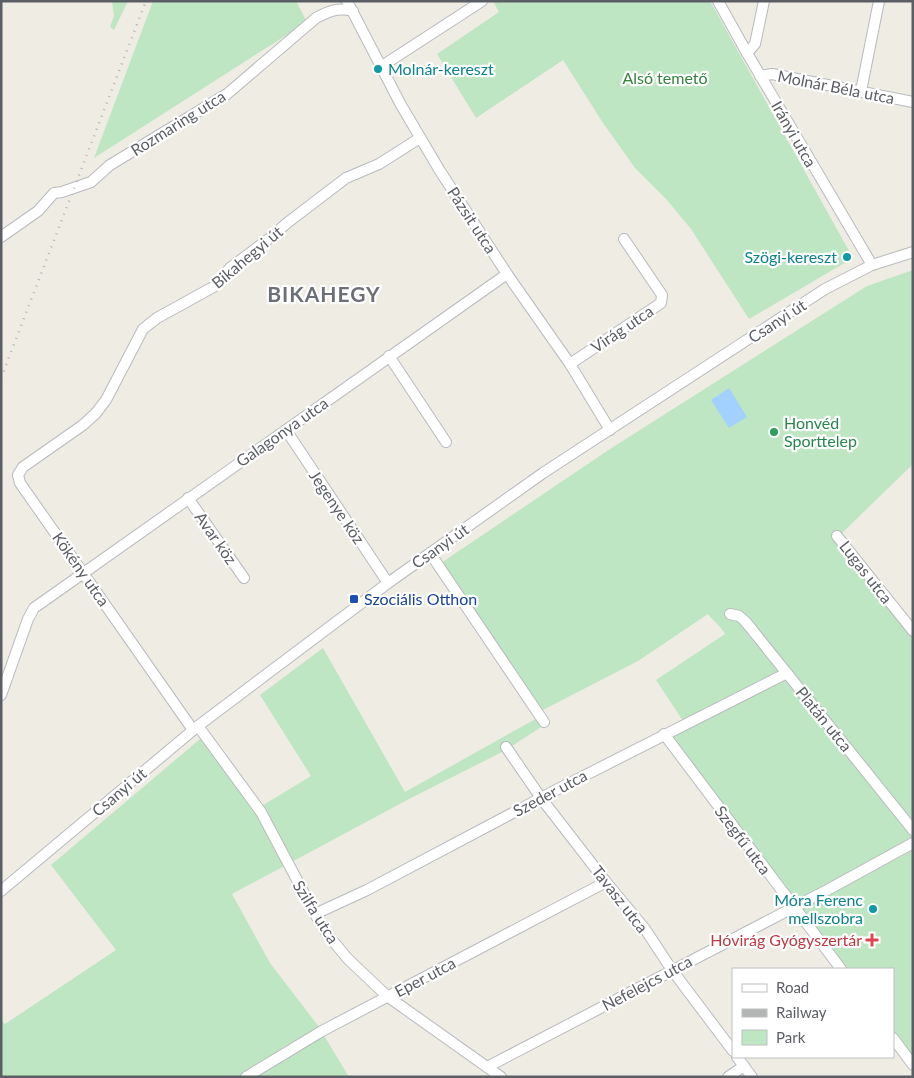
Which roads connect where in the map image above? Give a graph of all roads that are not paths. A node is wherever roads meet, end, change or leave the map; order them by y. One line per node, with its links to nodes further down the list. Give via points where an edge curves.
1 (347, 1): 6 (street, Pázsit utca)
2 (482, 1): 8 (street)
3 (718, 1): 7 (street, Irányi utca)
4 (764, 1): 7 (street, via 755,44)
5 (879, 1): 10 (street)
6 (352, 11): 8 (street, Pázsit utca); 13 (street, Rozmaring utca, via 332,10 316,18 226,94 110,165 91,182 54,193 38,211)
7 (747, 53): 9 (street, Irányi utca)
8 (382, 66): 12 (street, Pázsit utca)
9 (760, 76): 10 (street, Molnár Béla utca, via 772,74); 16 (street, Irányi utca)
10 (861, 91): 11 (street, Molnár Béla utca)
11 (913, 102)
12 (420, 138): 17 (street, Pázsit utca); 20 (street, Bikahegyi út, via 379,164 346,178 230,268 215,286 157,318 144,329 106,400)
13 (1, 237)
14 (624, 239): 19 (street, Virág utca, via 662,295 661,303)
15 (913, 252): 16 (street, Csanyi út)
16 (872, 265): 22 (street, Csanyi út, via 825,289)
17 (507, 274): 18 (street, Galagonya utca); 19 (street, Pázsit utca)
18 (390, 356): 21 (street, Galagonya utca); 23 (street)
19 (570, 364): 22 (street, Pázsit utca)
20 (82, 425): 27 (street, Kökény utca, via 23,467 18,479)
21 (286, 430): 24 (street, Galagonya utca); 29 (street, Jegenye köz)
22 (610, 430): 26 (street, Csanyi út)
23 (446, 442)
24 (188, 498): 27 (street, Galagonya utca); 28 (street, Avar köz)
25 (838, 536): 31 (street, Lugas utca)
26 (430, 553): 29 (street, Csanyi út); 34 (street)
27 (83, 573): 33 (street, Galagonya utca, via 34,608); 35 (street, Kökény utca)
28 (244, 578)
29 (388, 583): 35 (street, Csanyi út)
30 (730, 614): 32 (street, Platán utca, via 746,621)
31 (913, 631)
32 (787, 673): 36 (street, Szeder utca); 39 (street, Platán utca)
33 (1, 695)
34 (544, 722)
35 (196, 728): 42 (street, Csanyi út); 44 (street, Szilfa utca, via 261,812)
36 (664, 734): 38 (street, Szeder utca); 43 (street, Szegfű utca)
37 (506, 747): 38 (street, Tavasz utca)
38 (541, 798): 41 (street, Tavasz utca); 44 (street, Szeder utca, via 368,890)
39 (913, 830)
40 (913, 843): 43 (street, Nefelejcs utca)
41 (606, 882): 46 (street, Tavasz utca, via 645,929); 47 (street, Eper utca)
42 (1, 891)
43 (793, 906): 45 (street, Szegfű utca); 46 (street, Nefelejcs utca)
44 (314, 914): 47 (street, Szilfa utca, via 348,959)
45 (840, 968)
46 (672, 970): 49 (street, Tavasz utca); 53 (street, Nefelejcs utca)
47 (387, 996): 53 (street, Szilfa utca); 54 (street, Eper utca)
48 (894, 1039): 51 (street)
49 (732, 1050)
50 (738, 1058): 52 (street)
51 (913, 1064)
52 (744, 1066): 56 (street); 57 (street)
53 (487, 1067): 55 (street, Szilfa utca)
54 (246, 1077)
55 (501, 1077)
56 (728, 1077)
57 (752, 1077)

